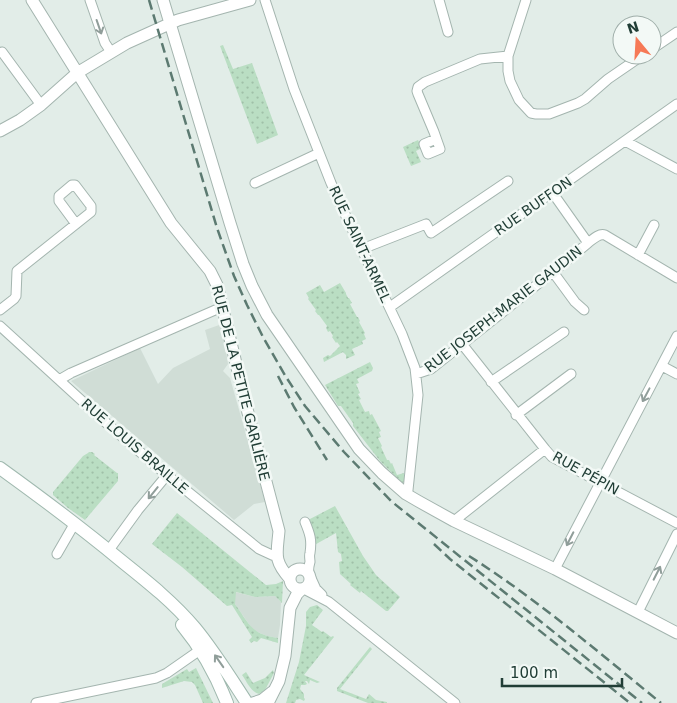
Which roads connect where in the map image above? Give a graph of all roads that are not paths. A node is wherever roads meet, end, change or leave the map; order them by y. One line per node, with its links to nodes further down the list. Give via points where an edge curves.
1 (32, 0): 16 (street, RUE DE LA PETITE GARLIÈRE)
2 (90, 0): 13 (street, one-way to 13)
3 (163, 0): 8 (street)
4 (250, 0): 8 (street)
5 (265, 0): 22 (street, RUE SAINT-ARMEL)
6 (439, 0): 9 (street)
7 (526, 0): 14 (street)
8 (170, 23): 13 (street); 54 (street, via 243,264 260,303 360,449)
9 (448, 32)
10 (677, 32): 11 (street)
11 (662, 42)
12 (2, 52): 18 (street)
13 (111, 52): 16 (street)
14 (508, 56): 15 (street, via 512,87 524,107 536,114 549,114 578,103); 20 (street, via 480,59 418,87)
15 (629, 65)
16 (77, 73): 18 (street); 34 (street, RUE DE LA PETITE GARLIÈRE, via 171,222 210,271)
17 (677, 104): 21 (street, RUE BUFFON)
18 (41, 105): 19 (street)
19 (0, 131)
20 (436, 139)
21 (625, 141): 23 (street); 26 (street, RUE BUFFON)
22 (319, 153): 25 (street); 30 (street, RUE SAINT-ARMEL)
23 (677, 169)
24 (508, 181): 30 (street, via 431,233 426,224)
25 (255, 182)
26 (552, 192): 29 (street); 35 (street, RUE BUFFON)
27 (76, 224): 36 (street, via 17,271 16,296)
28 (654, 225): 31 (street)
29 (588, 243): 31 (street, via 603,234); 32 (street, RUE JOSEPH-MARIE GAUDIN)
30 (362, 250): 35 (street, RUE SAINT-ARMEL)
31 (638, 255): 33 (street)
32 (553, 272): 37 (street); 41 (street, RUE JOSEPH-MARIE GAUDIN)
33 (677, 278)
34 (222, 307): 46 (street); 62 (street, RUE DE LA PETITE GARLIÈRE, via 279,531)
35 (390, 307): 43 (street, RUE SAINT-ARMEL)
36 (0, 310)
37 (584, 310)
38 (0, 326): 46 (street, RUE LOUIS BRAILLE)
39 (564, 332): 47 (street)
40 (677, 336): 42 (street)
41 (462, 344): 43 (street, RUE JOSEPH-MARIE GAUDIN, via 431,369); 47 (street)
42 (662, 366): 45 (street); 53 (street, one-way to 53)
43 (416, 374): 54 (street, RUE SAINT-ARMEL, via 417,408)
44 (571, 374): 48 (street)
45 (677, 374)
46 (59, 380): 51 (street, RUE LOUIS BRAILLE)
47 (491, 382): 48 (street)
48 (516, 415): 49 (street)
49 (545, 450): 53 (street, RUE PÉPIN); 56 (street, RUE PÉPIN)
50 (0, 468): 60 (main road)
51 (167, 475): 60 (street, one-way to 60); 62 (street, RUE LOUIS BRAILLE, via 259,549)
52 (0, 477): 58 (main road)
53 (600, 482): 57 (street, RUE PÉPIN); 63 (street, one-way to 63)
54 (406, 494): 56 (street)
55 (305, 522): 64 (street, via 311,540 310,561)
56 (454, 522): 63 (street)
57 (677, 523)
58 (72, 528): 61 (street); 70 (main road, via 171,613)
59 (677, 534): 67 (street, one-way to 59)
60 (108, 550): 74 (main road, one-way to 60, via 194,626)
61 (57, 554)
62 (278, 557): 64 (street, via 279,566)
63 (555, 569): 67 (street)
64 (299, 576): 65 (street, via 296,589); 66 (street); 68 (street, via 287,603)
65 (303, 589): 66 (street); 68 (street, via 293,601)
66 (329, 602): 76 (street)
67 (638, 612): 69 (street)
68 (289, 614): 71 (street, via 285,656 279,681)
69 (677, 633)
70 (200, 650): 72 (street, via 156,678); 73 (main road)
71 (270, 698): 75 (street)
72 (36, 703)
73 (227, 703)
74 (247, 703)
75 (253, 703)
76 (455, 703)

